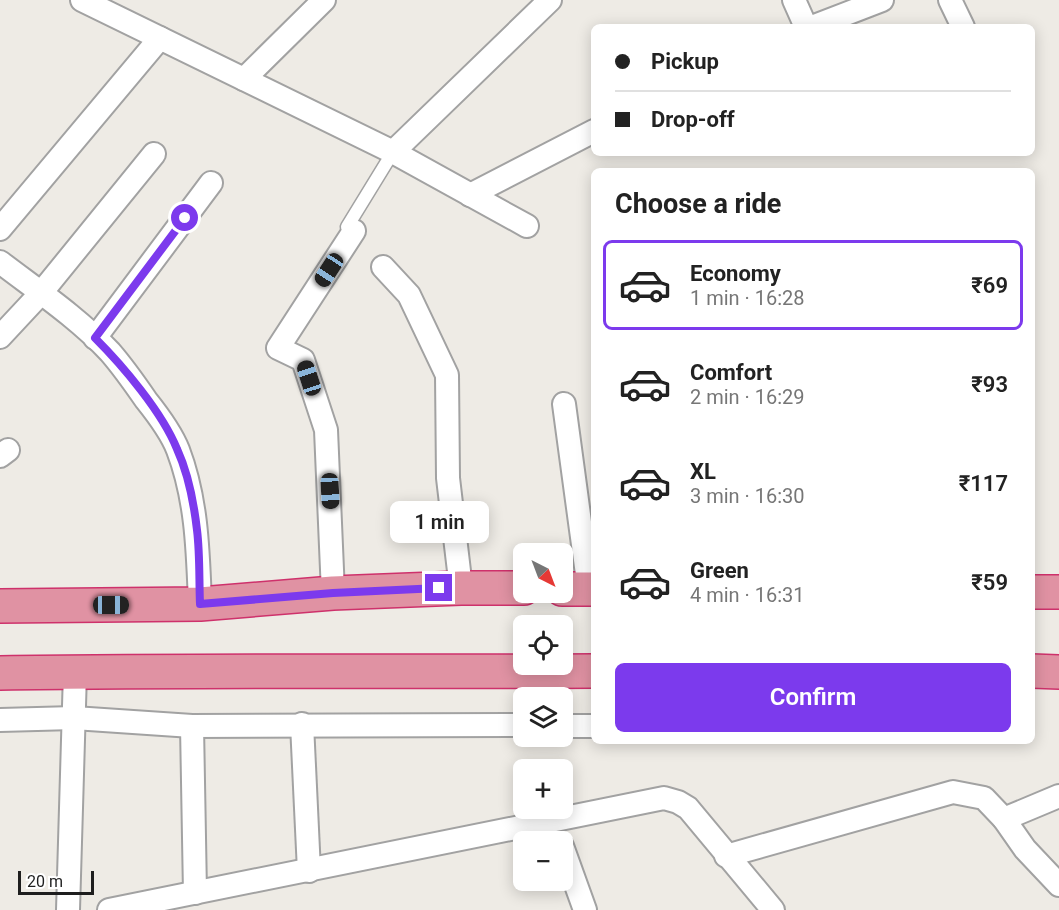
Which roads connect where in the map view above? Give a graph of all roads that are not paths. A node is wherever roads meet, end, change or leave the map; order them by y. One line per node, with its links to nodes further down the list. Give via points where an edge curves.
1 (82, 0): 10 (street)
2 (324, 0): 11 (street)
3 (550, 0): 13 (street)
4 (794, 0): 7 (street)
5 (882, 0): 8 (street)
6 (950, 0): 9 (street)
7 (805, 24)
8 (820, 24)
9 (962, 24)
10 (160, 38): 11 (street); 18 (street)
11 (244, 79): 13 (street)
12 (591, 132): 16 (street)
13 (393, 152): 16 (street); 19 (lane)
14 (154, 154): 22 (street)
15 (211, 183): 24 (street)
16 (470, 195): 17 (street)
17 (527, 226)
18 (0, 229)
19 (350, 229): 31 (street, via 278,348 303,360 326,430)
20 (0, 262): 22 (street)
21 (383, 267): 26 (street, via 409,295 447,375 448,478)
22 (41, 293): 23 (street); 24 (street)
23 (0, 337)
24 (95, 338): 32 (street, via 134,383 177,448 197,530)
25 (564, 404): 28 (street)
26 (461, 588): 27 (highway); 31 (highway)
27 (513, 588)
28 (582, 589)
29 (1035, 591): 30 (highway)
30 (1059, 592)
31 (333, 593): 32 (highway)
32 (200, 604): 33 (highway)
33 (0, 606)
34 (591, 671): 36 (highway)
35 (1035, 671): 37 (highway)
36 (75, 672): 38 (highway); 39 (street)
37 (1059, 672)
38 (0, 673)
39 (74, 718): 40 (street); 43 (street); 55 (street)
40 (0, 720)
41 (302, 724): 42 (street); 43 (street); 51 (street)
42 (513, 725)
43 (192, 726): 54 (street)
44 (573, 726): 45 (street)
45 (591, 726)
46 (1059, 796): 47 (street)
47 (1004, 819): 50 (street, via 984,798 953,792); 53 (street, via 1025,849)
48 (573, 831): 50 (street, via 664,798 688,808)
49 (513, 842): 51 (street)
50 (726, 856): 58 (street)
51 (309, 870): 54 (street)
52 (573, 876): 57 (street)
53 (1059, 885)
54 (195, 893): 56 (street)
55 (69, 910)
56 (108, 910)
57 (585, 910)
58 (773, 910)

